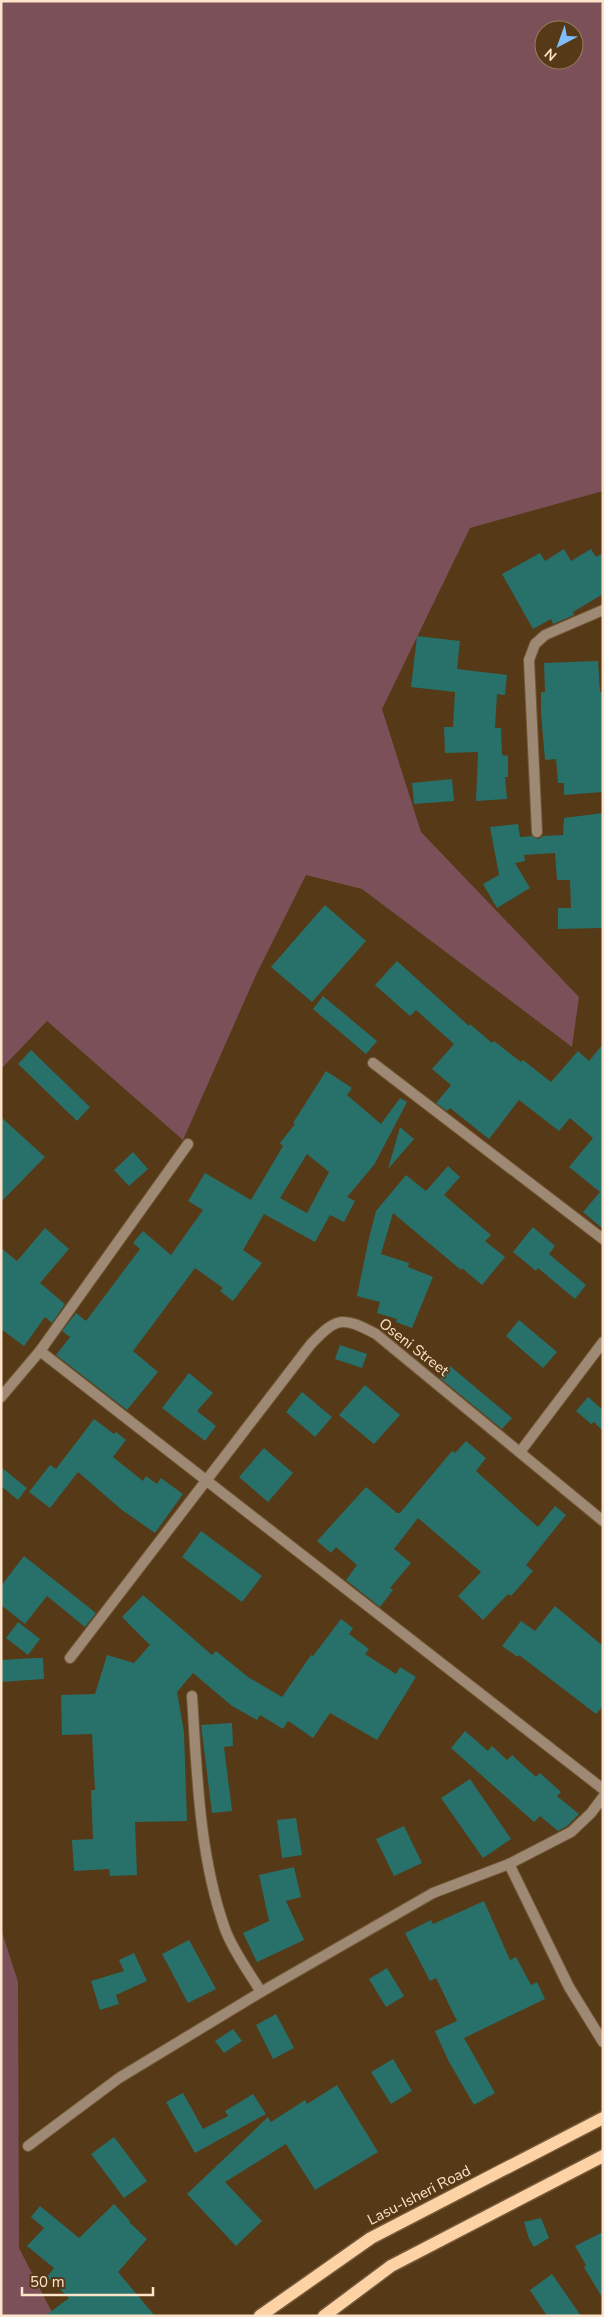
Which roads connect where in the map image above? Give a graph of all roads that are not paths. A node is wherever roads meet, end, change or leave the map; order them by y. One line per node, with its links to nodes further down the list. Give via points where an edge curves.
1 (603, 610): 2 (street, via 545,635 535,644 529,660)
2 (537, 832)
3 (373, 1063): 5 (street)
4 (188, 1144): 7 (street)
5 (603, 1239)
6 (603, 1342): 9 (street)
7 (40, 1351): 8 (street); 10 (street)
8 (1, 1397)
9 (520, 1452): 10 (street, Oseni Street, via 376,1334 352,1321 340,1322 328,1326 311,1344); 11 (street, Oseni Street)
10 (207, 1479): 12 (street, Oseni Street); 14 (street)
11 (603, 1521)
12 (70, 1658)
13 (192, 1696): 17 (street, via 203,1834 214,1888 226,1930)
14 (603, 1789)
15 (603, 1797): 16 (street, via 571,1832)
16 (509, 1864): 17 (street, via 433,1893); 18 (street, via 568,1987)
17 (261, 1992): 20 (street, via 119,2078)
18 (603, 2042)
19 (603, 2118): 22 (main road, Lasu-Isheri Road, via 371,2238)
20 (28, 2146)
21 (603, 2156): 23 (main road, via 391,2266)
22 (260, 2316)
23 (324, 2316)

